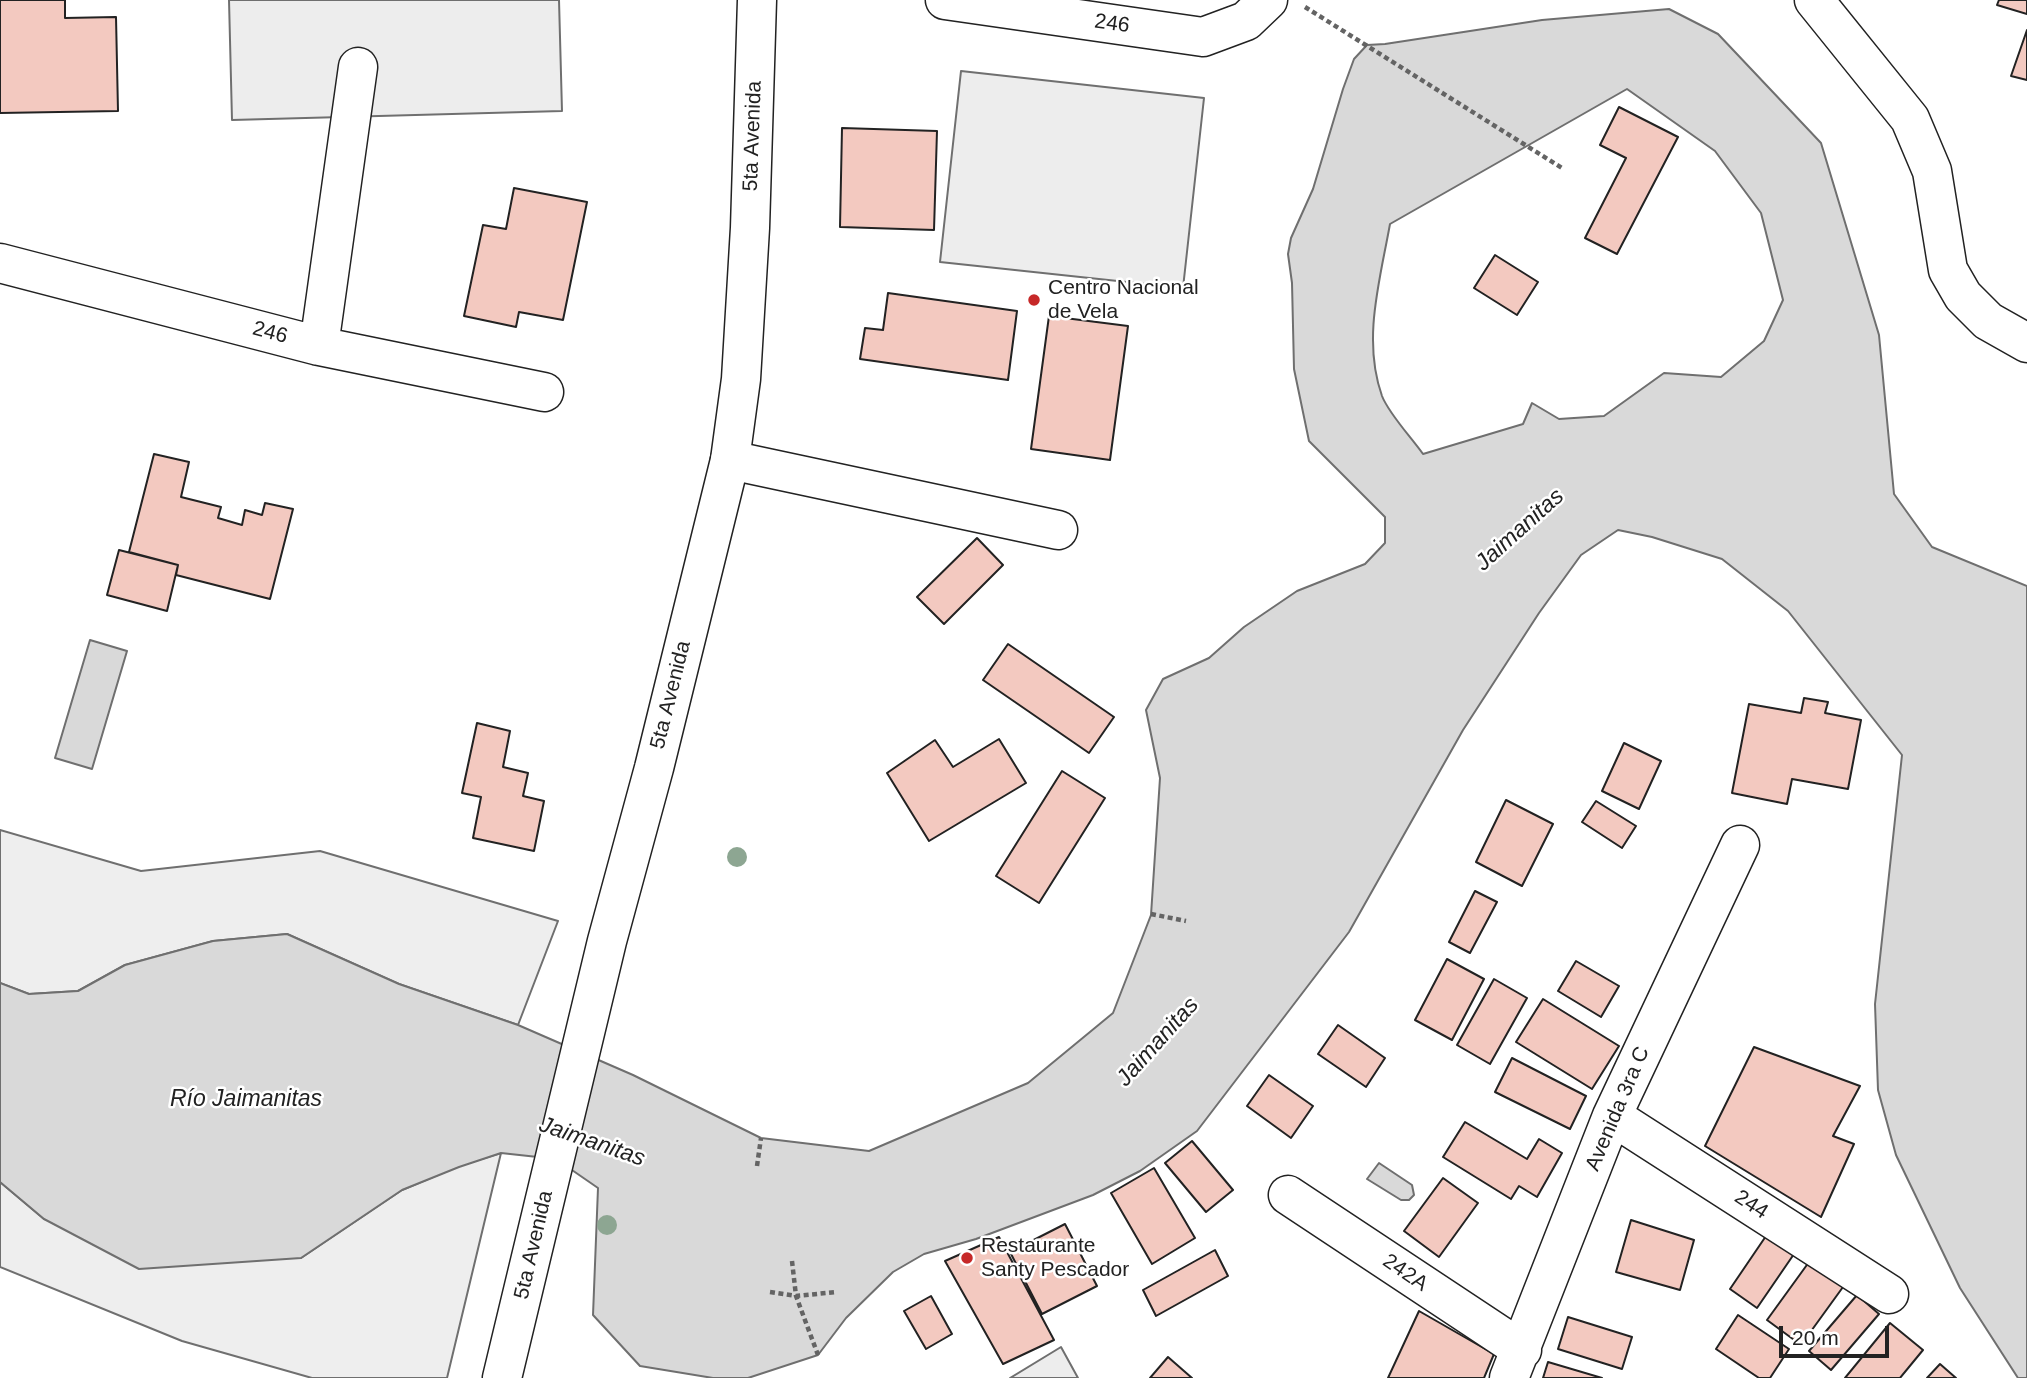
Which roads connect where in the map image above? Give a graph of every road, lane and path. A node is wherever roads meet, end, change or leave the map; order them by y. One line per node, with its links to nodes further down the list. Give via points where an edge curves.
1 (757, 0): 11 (main road, 5ta Avenida, via 749,255)
2 (945, 0): 4 (main road, 246, via 1203,37)
3 (1814, 0): 8 (main road, via 1910,120 1932,170 1948,270 1963,296 1989,321)
4 (1286, 3): 6 (path, via 1367,45)
5 (358, 67): 9 (main road)
6 (1562, 168)
7 (0, 262): 9 (main road, 246)
8 (2027, 343)
9 (318, 346): 10 (main road, 246)
10 (544, 392)
11 (730, 460): 12 (main road); 27 (main road, 5ta Avenida)
12 (1058, 530)
13 (1740, 845): 16 (main road, Avenida 3ra C)
14 (1151, 915): 15 (path)
15 (1186, 921)
16 (1612, 1116): 23 (main road, 244); 26 (main road, Avenida 3ra C)
17 (761, 1138): 18 (path)
18 (757, 1166)
19 (1289, 1195): 26 (main road, 242A)
20 (792, 1261): 24 (path)
21 (770, 1292): 24 (path)
22 (836, 1292): 24 (path)
23 (1889, 1294)
24 (796, 1296): 25 (path)
25 (818, 1355)
26 (1516, 1364)
27 (502, 1378)

